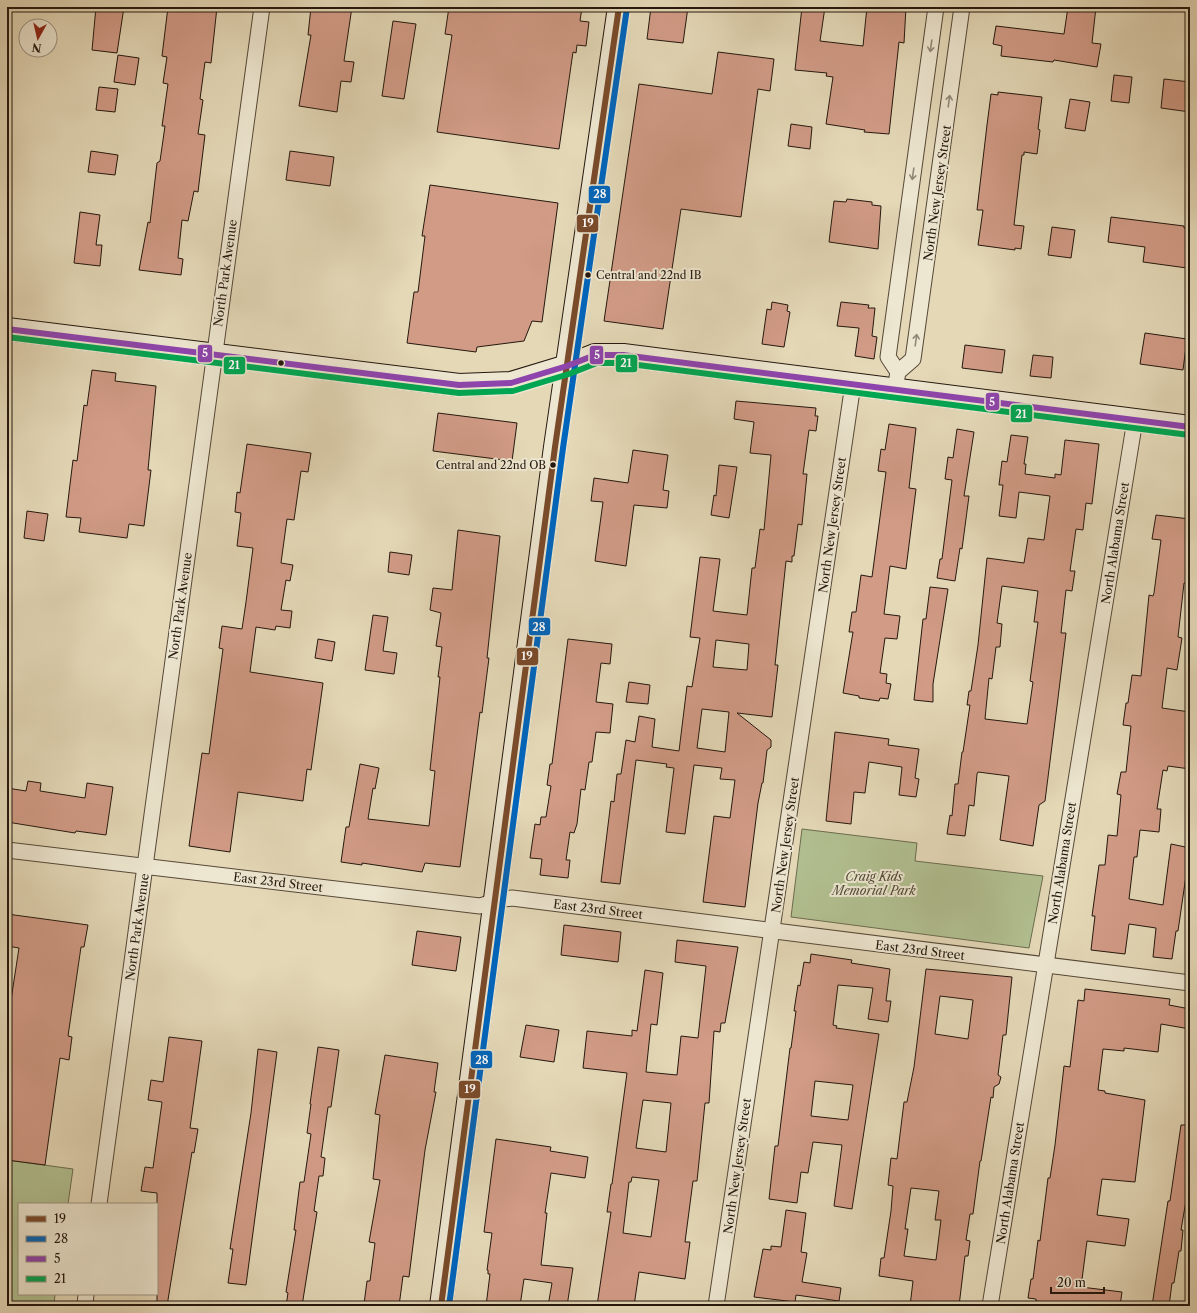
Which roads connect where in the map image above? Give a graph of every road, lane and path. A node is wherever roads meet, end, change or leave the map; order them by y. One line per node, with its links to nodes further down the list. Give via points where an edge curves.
1 (262, 7): 6 (street, North Park Avenue)
2 (619, 7): 7 (main road)
3 (936, 7): 8 (street, one-way to 8, via 888,357)
4 (962, 7): 8 (street, North New Jersey Street, one-way to 4, via 913,359)
5 (7, 328): 6 (main road)
6 (214, 354): 7 (main road, via 459,385 511,383); 13 (street, North Park Avenue)
7 (567, 366): 9 (main road, via 595,355 623,355); 14 (main road)
8 (896, 381): 9 (main road); 10 (main road)
9 (853, 384): 15 (street, North New Jersey Street)
10 (1135, 420): 11 (main road); 16 (street, North Alabama Street)
11 (1190, 427)
12 (7, 850): 13 (street, East 23rd Street)
13 (145, 867): 14 (street, East 23rd Street, via 480,906); 18 (street, North Park Avenue)
14 (494, 902): 15 (street, East 23rd Street, via 512,898); 21 (main road)
15 (772, 932): 16 (street, East 23rd Street); 22 (street, North New Jersey Street)
16 (1045, 965): 17 (street, East 23rd Street); 23 (street, North Alabama Street)
17 (1190, 983)
18 (99, 1203)
19 (86, 1295): 20 (street)
20 (85, 1306)
21 (441, 1306)
22 (716, 1306)
23 (990, 1306)

